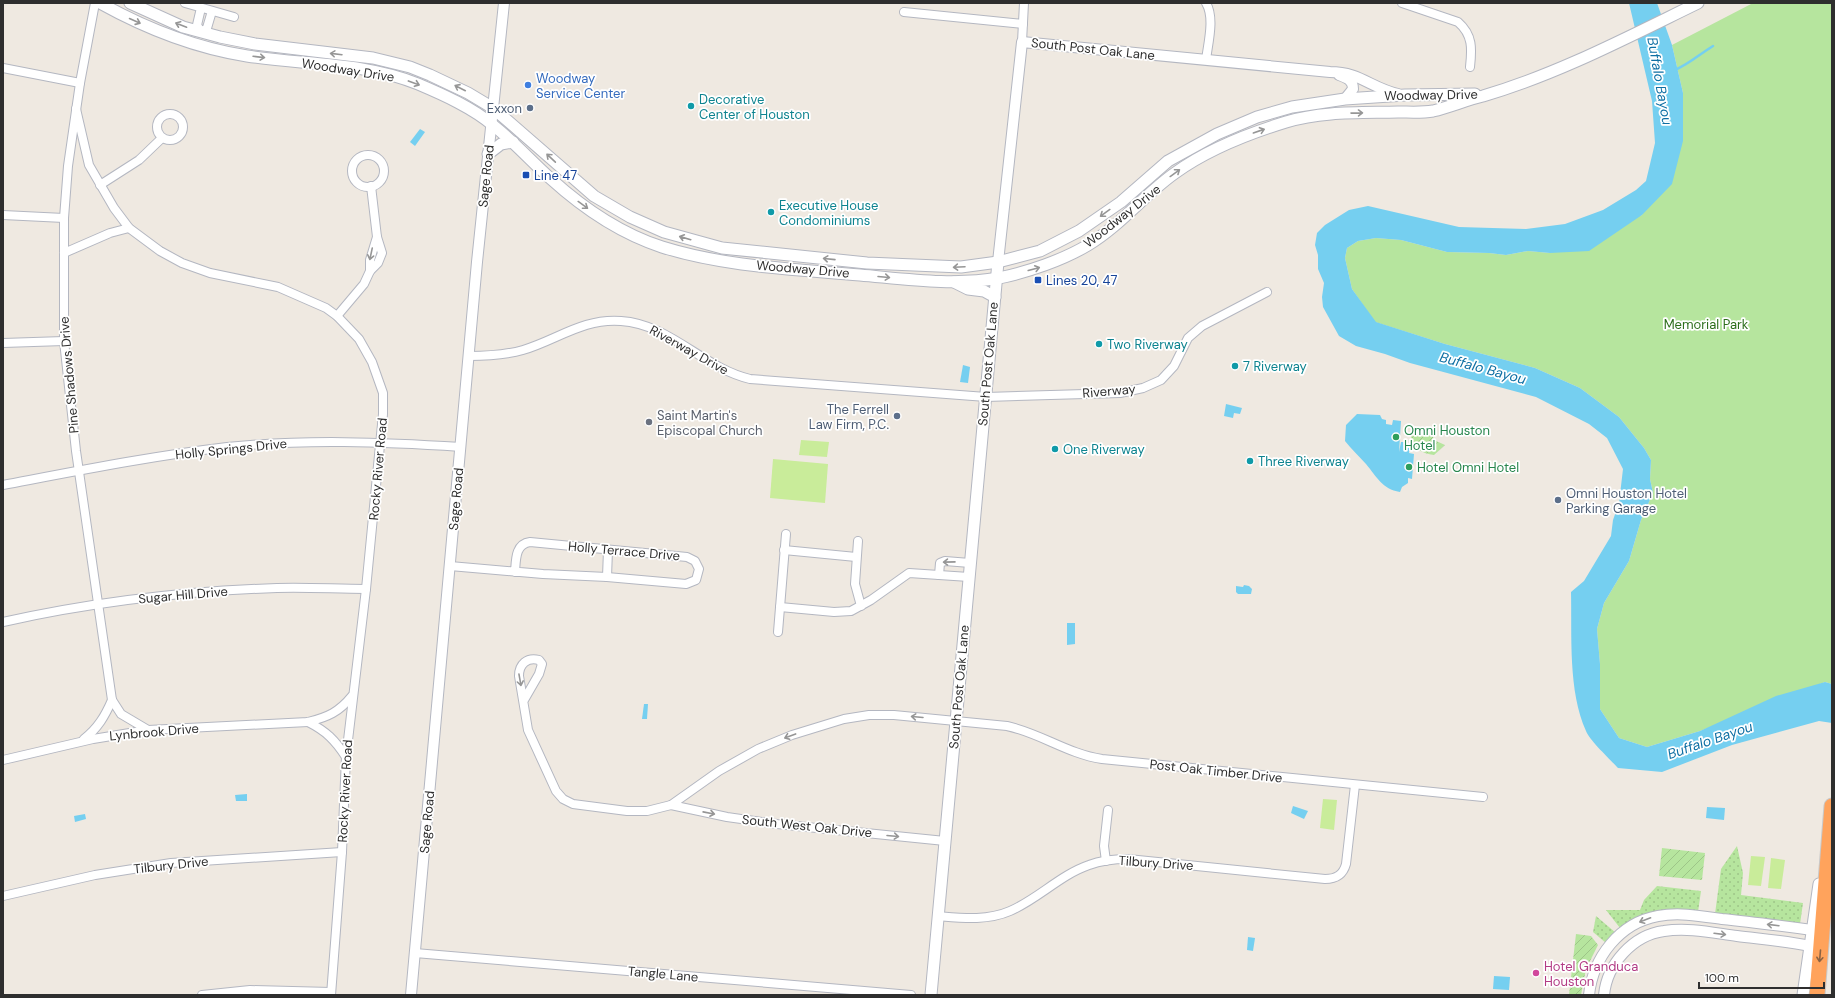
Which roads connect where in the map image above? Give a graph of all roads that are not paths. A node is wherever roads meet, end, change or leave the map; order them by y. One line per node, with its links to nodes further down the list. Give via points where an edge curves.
1 (95, 3): 26 (street, Pine Shadows Drive)
2 (100, 3): 17 (main road, Woodway Drive, one-way to 17, via 146,26)
3 (130, 3): 15 (main road, Woodway Drive, one-way to 3, via 183,27)
4 (185, 3): 10 (street)
5 (504, 3): 31 (street, Sage Road)
6 (1024, 3): 14 (street)
7 (1206, 3): 19 (street, via 1210,18)
8 (1402, 3): 22 (street, via 1458,22 1471,40)
9 (1698, 3): 27 (main road, Woodway Drive, via 1581,60 1506,90)
10 (201, 8): 11 (street); 15 (street, via 197,25)
11 (212, 11): 13 (street); 15 (street, via 207,28)
12 (904, 12): 14 (street)
13 (234, 17)
14 (1023, 24): 16 (street)
15 (201, 32): 17 (main road); 18 (main road, Woodway Drive, via 255,44)
16 (1022, 42): 19 (street, South Post Oak Lane); 51 (street, South Post Oak Lane)
17 (198, 44): 21 (main road, Woodway Drive, one-way to 21, via 244,56)
18 (306, 50): 20 (main road, Woodway Drive, one-way to 18); 21 (main road)
19 (1206, 60): 24 (street, South Post Oak Lane)
20 (392, 62): 25 (main road); 31 (main road, Woodway Drive, one-way to 20, via 444,80)
21 (305, 63): 25 (main road, Woodway Drive)
22 (1470, 67)
23 (3, 68): 26 (street)
24 (1330, 72): 28 (street, South Post Oak Lane, via 1354,75 1378,88); 29 (street, South Post Oak Lane, via 1353,83 1354,89)
25 (389, 74): 34 (main road, Woodway Drive, one-way to 34, via 452,100)
26 (80, 84): 32 (street, Pine Shadows Drive)
27 (1488, 94): 28 (main road, Woodway Drive); 33 (main road, Woodway Drive, one-way to 27, via 1431,112)
28 (1404, 95): 29 (main road, Woodway Drive)
29 (1345, 99): 30 (main road, Woodway Drive)
30 (1316, 103): 33 (main road); 35 (main road, Woodway Drive, via 1257,117)
31 (493, 108): 34 (street, Sage Road); 47 (main road, Woodway Drive, one-way to 31, via 664,232 630,217 594,196)
32 (76, 109): 40 (street, Rocky River Road, via 89,165); 45 (street, Pine Shadows Drive)
33 (1318, 116): 38 (main road, Woodway Drive, one-way to 33, via 1292,120)
34 (491, 123): 37 (main road, Woodway Drive); 39 (street, Sage Road)
35 (1216, 134): 38 (main road); 42 (main road, Woodway Drive, via 1168,161)
36 (162, 138): 40 (street, via 139,160)
37 (513, 142): 39 (main road, via 501,144); 49 (main road, Woodway Drive, one-way to 49, via 583,206 622,229 658,246)
38 (1223, 145): 43 (main road, Woodway Drive, one-way to 38, via 1175,173)
39 (488, 154): 60 (street, Sage Road)
40 (100, 185): 46 (street, Rocky River Road)
41 (371, 186): 57 (street, via 377,237 382,253 364,284)
42 (1134, 190): 43 (main road); 51 (main road, Woodway Drive, one-way to 51, via 1080,231 1040,251)
43 (1143, 201): 53 (main road, Woodway Drive, one-way to 43, via 1040,267 1088,245)
44 (3, 215): 45 (street)
45 (64, 218): 48 (street, Pine Shadows Drive)
46 (129, 228): 48 (street, via 110,233); 57 (street, Rocky River Road, via 160,251 182,263 210,273 278,287 326,308)
47 (722, 248): 49 (main road); 50 (main road, Woodway Drive, one-way to 47)
48 (64, 253): 58 (street, Pine Shadows Drive)
49 (720, 261): 52 (main road, Woodway Drive)
50 (857, 262): 51 (main road, Woodway Drive, one-way to 50, via 962,267); 52 (main road)
51 (998, 262): 53 (main road, South Post Oak Lane)
52 (857, 274): 54 (main road, Woodway Drive, one-way to 54)
53 (996, 278): 54 (main road, Woodway Drive); 56 (main road, South Post Oak Lane)
54 (951, 281): 56 (main road)
55 (1267, 292): 61 (street, Riverway, via 1202,326 1188,338 1174,366 1161,380 1143,388 1120,393)
56 (995, 297): 61 (main road, South Post Oak Lane)
57 (337, 316): 62 (street, Rocky River Road, via 360,340 378,375 383,393)
58 (64, 341): 59 (street); 64 (street, Pine Shadows Drive)
59 (3, 343)
60 (469, 356): 61 (street, Riverway Drive, via 502,356 525,350 576,328 620,320 652,328 674,339 714,366 739,377); 63 (street, Sage Road)
61 (986, 396): 71 (main road, South Post Oak Lane)
62 (381, 442): 63 (street, Holly Springs Drive); 64 (street, Holly Springs Drive, via 311,442 228,447); 77 (street, Rocky River Road)
63 (460, 447): 72 (street, Sage Road)
64 (79, 471): 65 (street, Holly Springs Drive); 78 (street, Pine Shadows Drive)
65 (3, 485)
66 (786, 534): 69 (street)
67 (858, 541): 70 (street)
68 (608, 550): 73 (street, Holly Terrace Drive, via 527,542 519,549); 75 (street); 75 (street, Holly Terrace Drive, via 690,558 698,563 699,572 696,580 686,584)
69 (784, 550): 70 (street); 80 (street)
70 (856, 557): 79 (street, via 855,584)
71 (970, 563): 74 (street, one-way to 74, via 944,561 940,563); 76 (main road, South Post Oak Lane)
72 (450, 566): 73 (street, Holly Terrace Drive); 106 (street, Sage Road)
73 (515, 572): 75 (street, Holly Terrace Drive)
74 (939, 574): 76 (street); 79 (street, via 909,573)
75 (607, 577)
76 (969, 577): 86 (main road, South Post Oak Lane)
77 (366, 589): 78 (street, Sugar Hill Drive, via 232,590); 83 (street, Rocky River Road)
78 (98, 603): 81 (street, Sugar Hill Drive); 84 (street, Pine Shadows Drive)
79 (861, 606): 80 (street, via 851,611 834,612)
80 (780, 607): 82 (street)
81 (3, 622)
82 (778, 632)
83 (353, 695): 87 (street, Lynbrook Drive, via 343,708 324,718); 90 (street, Rocky River Road)
84 (112, 700): 88 (street, Pine Shadows Drive, via 121,714); 89 (street, via 104,718 93,732)
85 (524, 700): 85 (street, one-way to 85, via 541,670 542,664 539,660 527,660 519,669); 94 (street, via 530,737 552,786 563,798 579,805 633,812)
86 (956, 721): 92 (street, Post Oak Timber Drive, via 1022,729 1089,757); 94 (street, Post Oak Timber Drive, one-way to 94, via 880,714 832,722 780,740 736,760); 97 (main road, South Post Oak Lane)
87 (308, 722): 88 (street, Lynbrook Drive); 90 (street, via 334,740)
88 (148, 730): 89 (street, Lynbrook Drive)
89 (80, 742): 91 (street, Lynbrook Drive)
90 (346, 757): 98 (street, Rocky River Road)
91 (3, 760)
92 (1354, 785): 93 (street, Post Oak Timber Drive); 99 (street, Tilbury Drive, via 1346,864 1342,874 1338,876 1325,879 1128,859)
93 (1483, 797)
94 (671, 805): 97 (street, South West Oak Drive, one-way to 97, via 769,823)
95 (1832, 805): 103 (main road); 115 (highway, one-way to 115)
96 (1108, 810): 99 (street, via 1104,846)
97 (945, 841): 101 (main road, South Post Oak Lane)
98 (342, 852): 100 (street, Tilbury Drive, via 171,863 95,875); 107 (street, Rocky River Road)
99 (1106, 861): 101 (street, Tilbury Drive, via 1077,870 1009,912 982,918)
100 (3, 896)
101 (938, 916): 111 (main road, South Post Oak Lane)
102 (1706, 917): 103 (street, one-way to 102); 104 (street); 112 (street, one-way to 112, via 1675,914 1658,916 1631,927 1601,956 1592,976)
103 (1812, 930): 105 (main road)
104 (1704, 932): 105 (street, one-way to 105); 113 (street, via 1663,931 1642,938 1624,952 1615,964 1608,977)
105 (1810, 946): 114 (main road)
106 (415, 953): 109 (street, Sage Road); 110 (street, Tangle Lane)
107 (331, 993): 108 (street, via 250,990)
108 (202, 995)
109 (411, 995)
110 (911, 995)
111 (931, 995)
112 (1589, 995)
113 (1604, 995)
114 (1803, 995)
115 (1816, 995)

